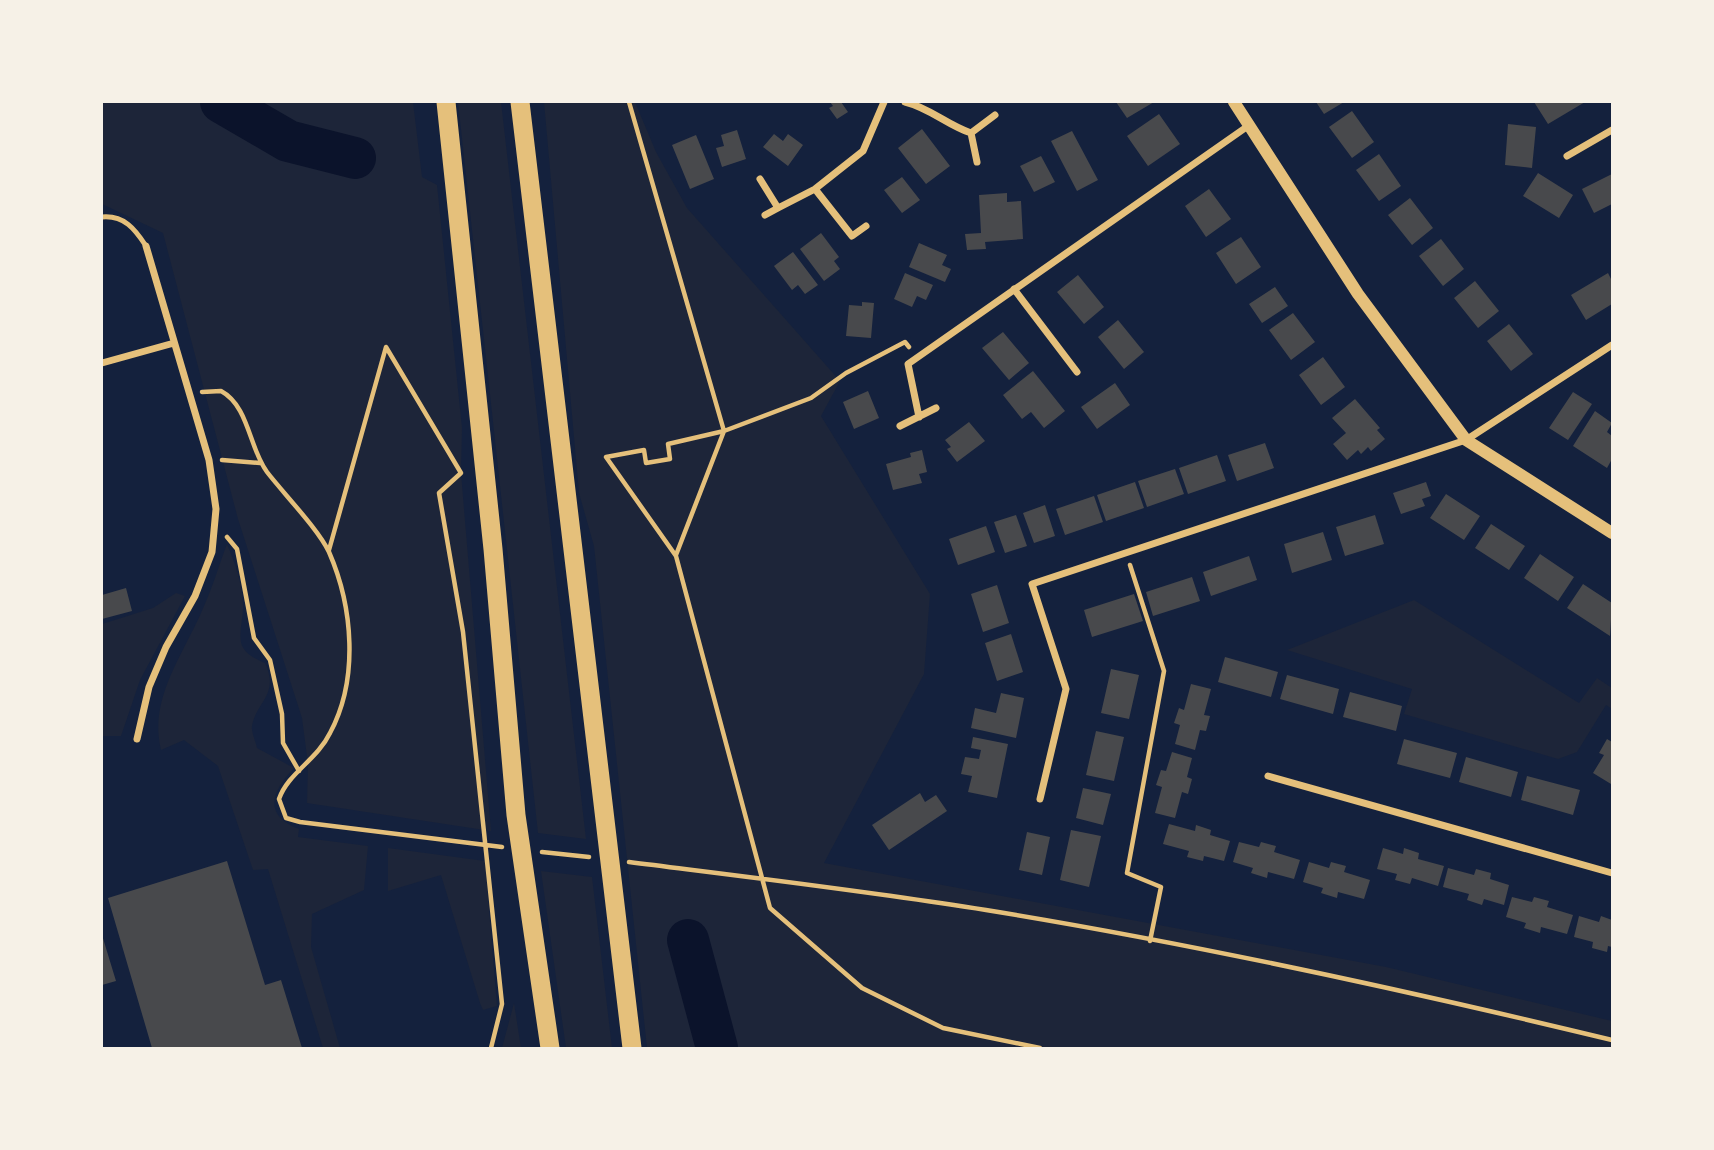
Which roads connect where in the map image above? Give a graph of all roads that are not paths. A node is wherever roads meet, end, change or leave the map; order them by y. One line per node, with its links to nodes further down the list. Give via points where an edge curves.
1 (446, 102): 32 (highway)
2 (520, 102): 36 (highway)
3 (884, 102): 13 (street, via 863,150)
4 (905, 102): 9 (street, via 930,109)
5 (1234, 102): 7 (street)
6 (995, 115): 9 (street)
7 (1248, 126): 19 (street); 27 (street, via 1358,293)
8 (1612, 130): 10 (street)
9 (971, 133): 11 (street)
10 (1567, 156)
11 (977, 162)
12 (760, 179): 14 (street)
13 (815, 189): 14 (street); 17 (street, via 852,236)
14 (779, 208): 15 (street)
15 (765, 215)
16 (102, 217): 18 (lane, via 133,226)
17 (866, 226)
18 (146, 246): 20 (street)
19 (1014, 289): 23 (street); 25 (street, via 908,364)
20 (174, 343): 22 (street); 29 (street, via 209,460 215,523 212,552 149,687)
21 (1612, 345): 27 (street)
22 (102, 363)
23 (1077, 372)
24 (936, 408): 25 (street)
25 (919, 417): 26 (street)
26 (900, 426)
27 (1466, 440): 28 (street); 31 (street, via 1032,584 1066,689)
28 (1612, 533)
29 (137, 739)
30 (1268, 776): 33 (street)
31 (1040, 799)
32 (516, 815): 34 (highway); 35 (highway)
33 (1612, 873)
34 (538, 1048)
35 (550, 1048)
36 (632, 1048)

